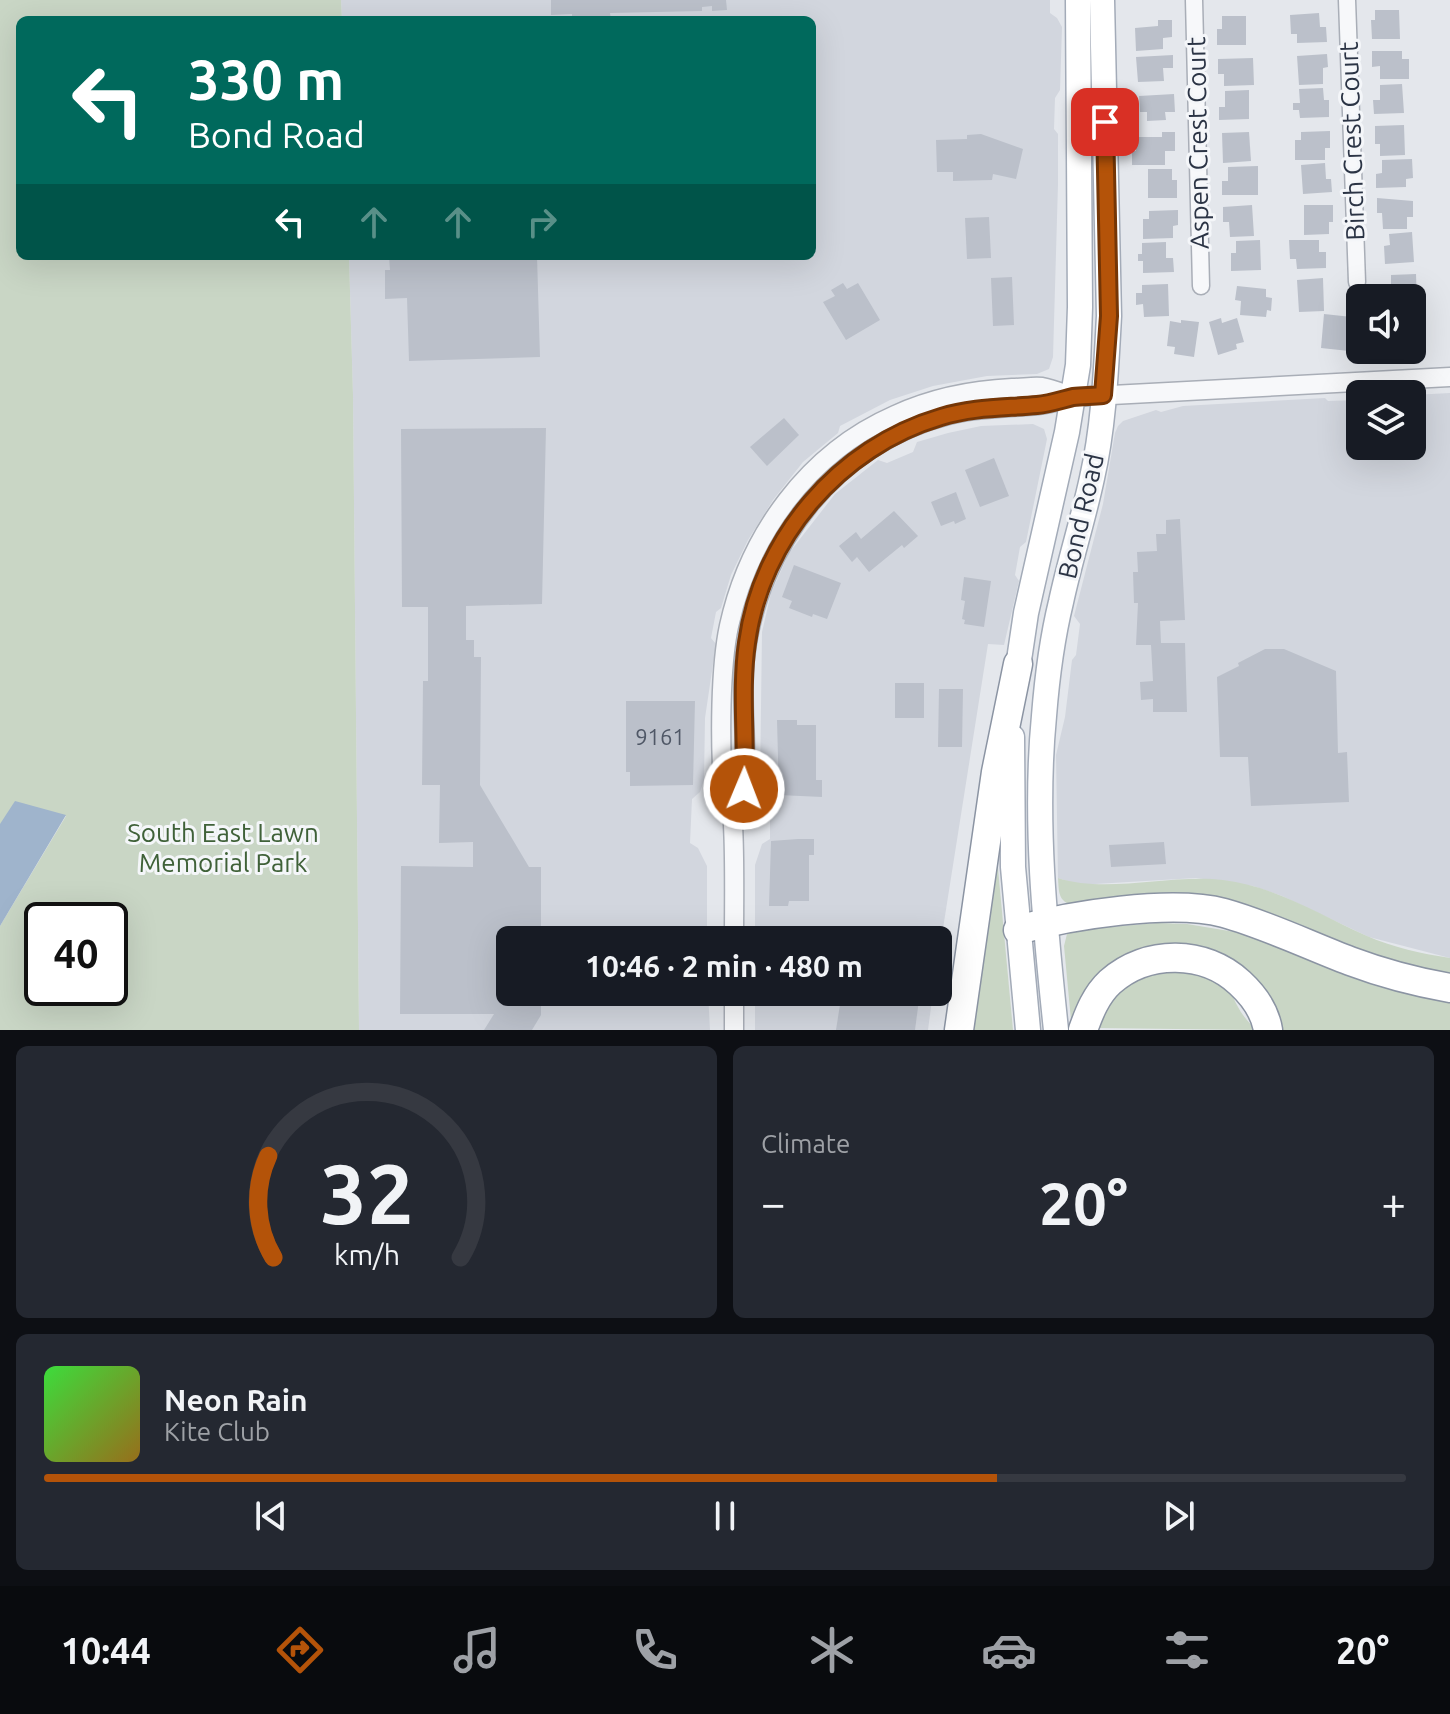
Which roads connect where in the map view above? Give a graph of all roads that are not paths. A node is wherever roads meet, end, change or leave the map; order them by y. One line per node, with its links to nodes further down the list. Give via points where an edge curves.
1 (1078, 0): 9 (main road, Bond Road, via 1080,307)
2 (1102, 0): 8 (main road, Bond Road, via 1109,316)
3 (1194, 0): 6 (street, Aspen Crest Court)
4 (1347, 0): 5 (street, Birch Crest Court)
5 (1357, 282)
6 (1201, 286)
7 (1450, 377): 8 (street)
8 (1103, 395): 9 (street); 15 (main road, Bond Road, via 1093,475 1060,604 1044,715)
9 (1074, 397): 10 (street, via 1042,387 960,394 911,407); 11 (street, via 971,410 912,428 838,475); 12 (main road, Bond Road)
10 (842, 445): 11 (street, via 838,461 788,514); 13 (street, via 776,514 741,582 724,669 723,784)
11 (788, 532): 13 (street, via 762,582 747,641 744,785)
12 (1018, 664): 15 (main road, Bond Road, via 1011,762 1013,867); 19 (highway, via 1000,744)
13 (733, 820): 14 (street)
14 (734, 926)
15 (1032, 926): 16 (highway, via 1131,911 1183,908 1221,913 1351,962); 20 (main road); 21 (main road, Bond Road)
16 (1450, 988)
17 (734, 1006): 18 (street)
18 (734, 1030)
19 (959, 1030)
20 (1028, 1030)
21 (1056, 1030)
22 (1083, 1030): 23 (highway, via 1090,1008 1110,982 1136,965 1167,957 1199,960 1229,973 1252,995)
23 (1268, 1030)

